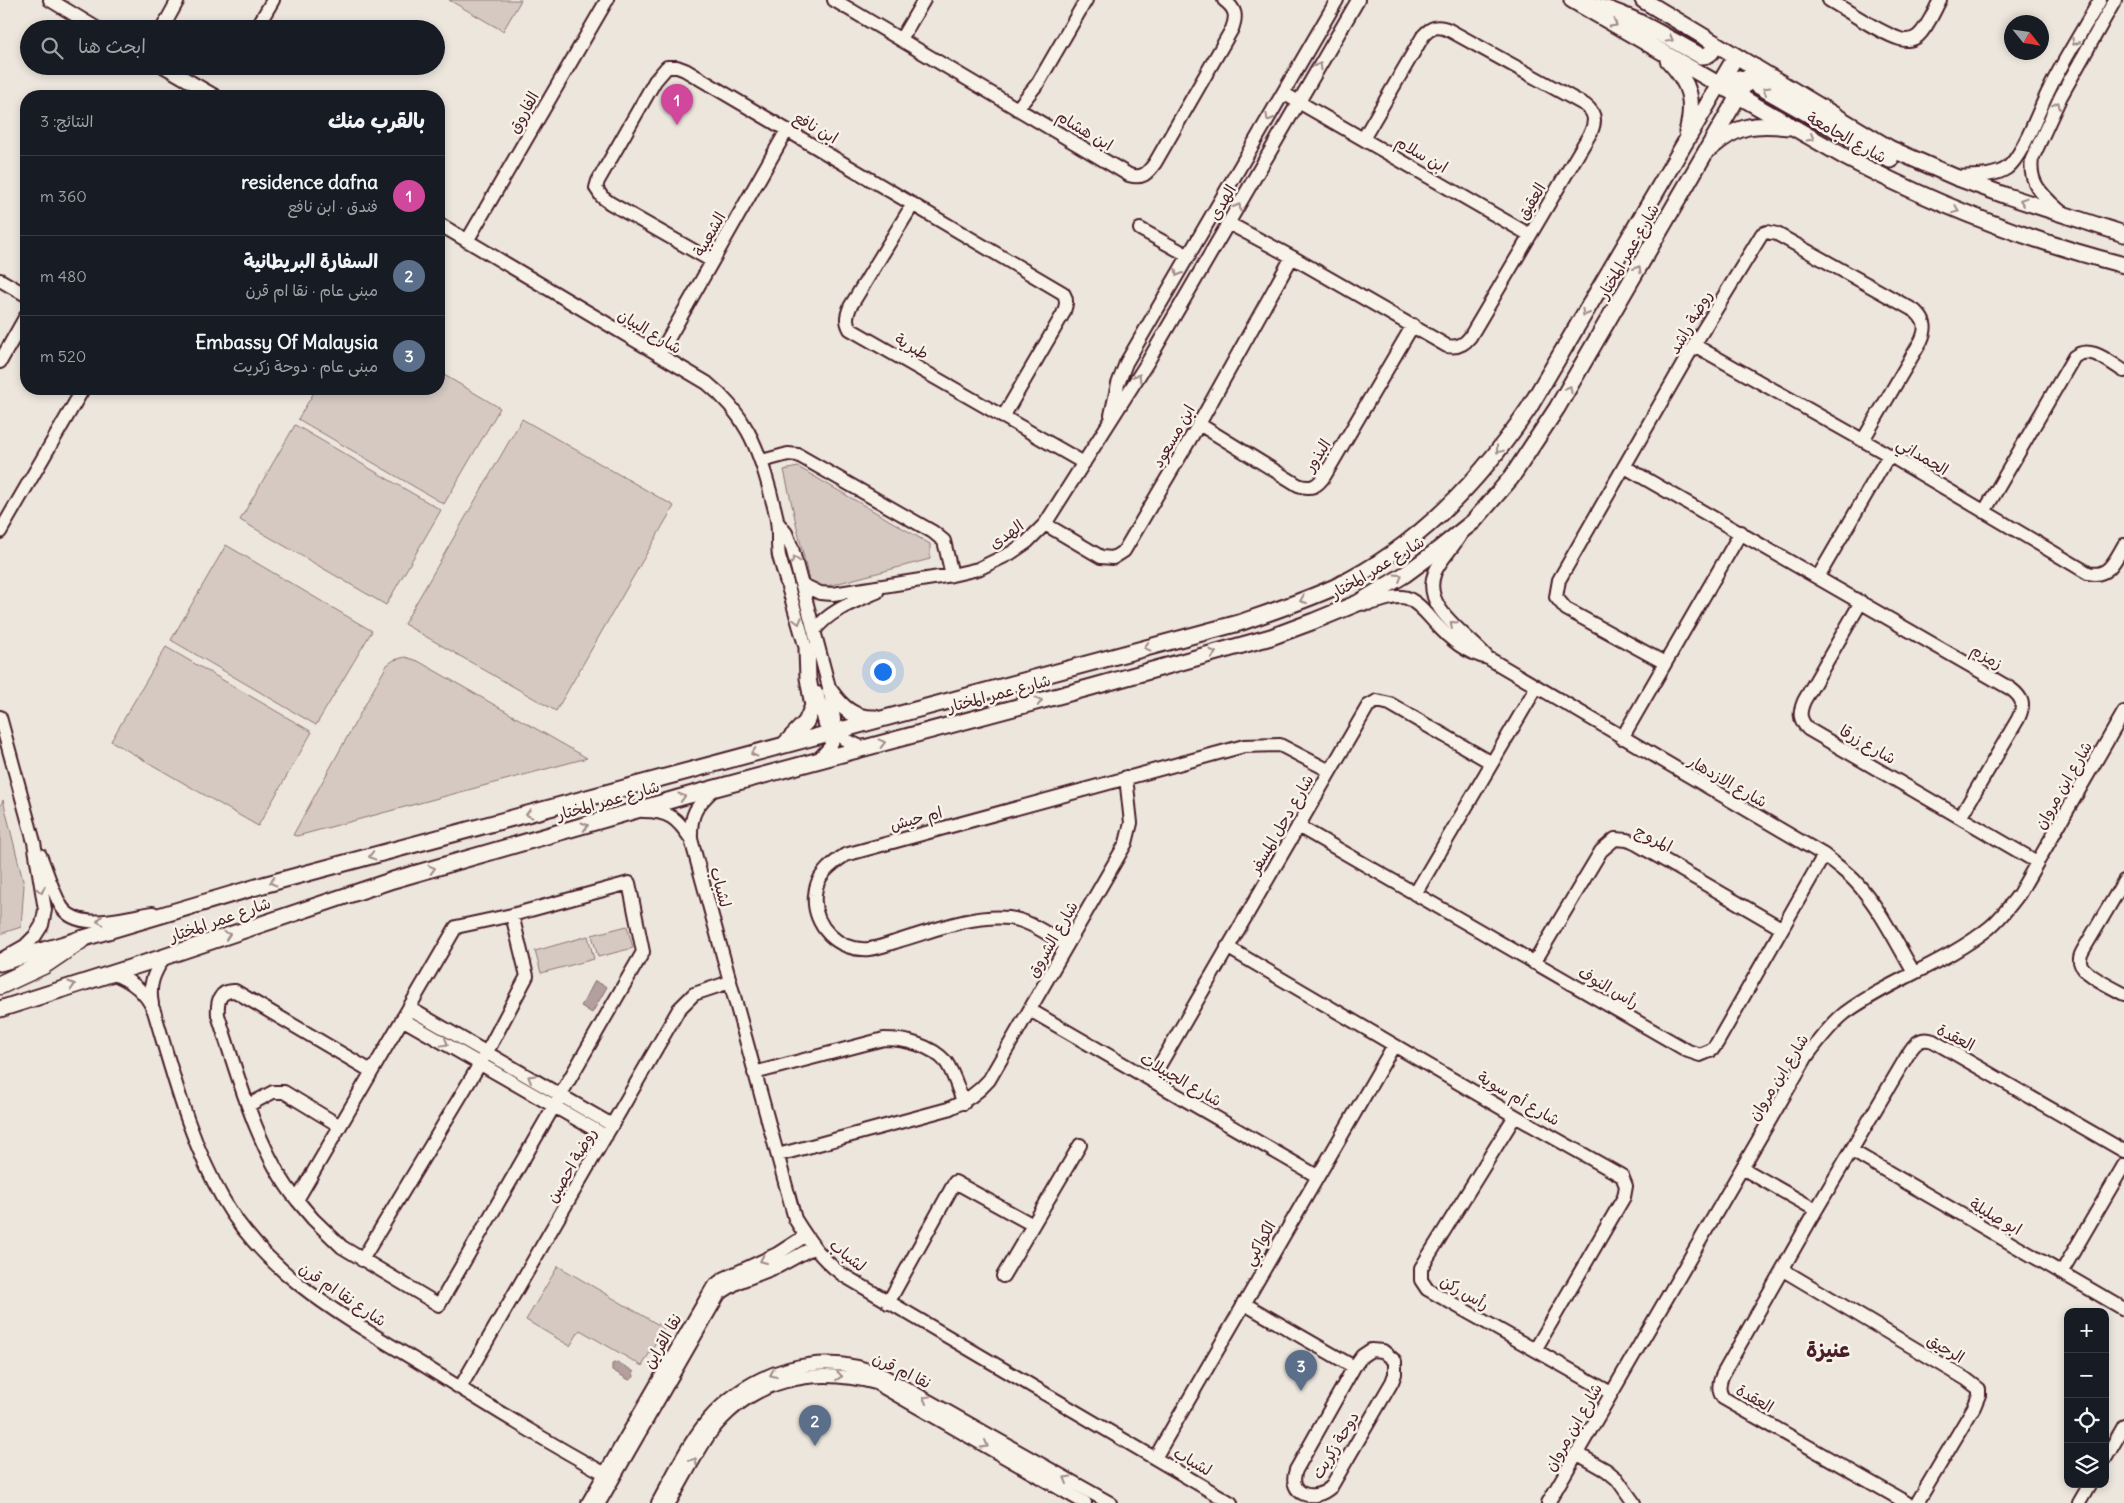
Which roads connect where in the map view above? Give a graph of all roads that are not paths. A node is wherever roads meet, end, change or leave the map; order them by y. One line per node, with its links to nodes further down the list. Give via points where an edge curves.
1 (50, 0): 17 (street)
2 (178, 0): 18 (street)
3 (273, 0): 19 (street)
4 (607, 0): 45 (street, الفاروق)
5 (834, 0): 20 (street, ابن هشام)
6 (924, 0): 20 (street)
7 (1086, 0): 31 (street, via 1038,83)
8 (1224, 0): 31 (street, ابن هشام, via 1236,12 1232,29 1155,163 1144,176 1129,175)
9 (1337, 0): 28 (street, الهدى)
10 (1358, 0): 30 (street, الهدى, one-way to 10)
11 (1642, 0): 21 (main road)
12 (1829, 0): 13 (street, via 1901,40 1917,36)
13 (1940, 0)
14 (2100, 0): 37 (street, one-way to 37, via 2012,163 1994,173)
15 (2115, 0): 39 (street, one-way to 15, via 2034,183 2032,159 2061,96)
16 (1574, 1): 21 (main road, one-way to 21, via 1610,9 1701,56 1709,55); 22 (main road, شارع الجامعة, one-way to 22)
17 (83, 20)
18 (167, 20)
19 (261, 20)
20 (900, 40): 31 (street, ابن هشام)
21 (1714, 43): 23 (main road)
22 (1658, 50): 26 (main road, شارع الجامعة); 35 (main road, via 1677,69 1688,88 1690,114)
23 (1736, 56): 24 (main road); 26 (main road, شارع عمر المختار)
24 (1751, 73): 26 (main road); 29 (main road, شارع عمر المختار); 37 (main road, one-way to 24, via 1934,168 1917,170 1904,166 1841,134)
25 (179, 75): 27 (street)
26 (1719, 85): 29 (main road, شارع الجامعة); 35 (main road, شارع عمر المختار)
27 (205, 90)
28 (1283, 93): 30 (street, ابن سلام); 46 (street, الهدى, one-way to 46)
29 (1738, 96): 32 (main road, شارع الجامعة); 36 (main road, شارع عمر المختار)
30 (1299, 102): 34 (street, ابن سلام); 40 (street, الهدى, one-way to 30)
31 (1017, 108)
32 (1793, 128): 36 (main road, via 1743,127 1724,137); 49 (main road, شارع الجامعة, one-way to 49, via 1887,180 1952,209 2071,252)
33 (788, 130): 38 (street, ابن نافع); 48 (street, الشعيبة); 48 (street, ابن نافع, via 677,67 664,69 655,81 596,188 610,203)
34 (1363, 140): 44 (street, ابن سلام); 44 (street, العقيق, via 1423,36 1436,26 1586,106 1593,113 1593,128)
35 (1681, 150): 90 (main road, شارع عمر المختار, one-way to 90, via 1513,431 1482,472 1452,504 1380,562 1297,603 1239,623)
36 (1702, 156): 72 (main road, شارع عمر المختار, one-way to 36, via 1489,504 1536,442)
37 (1955, 177): 39 (main road, one-way to 37)
38 (913, 204): 61 (street, ابن نافع, via 1058,288 1066,298 1063,314); 61 (street, طبرية, via 850,306 847,323 857,333)
39 (2064, 215): 43 (main road)
40 (1228, 223): 47 (street, العقيق); 55 (street, الهدى)
41 (445, 228): 45 (street, شارع البيان)
42 (1140, 229): 46 (street)
43 (2124, 234)
44 (1530, 235): 52 (street, العقيق, via 1466,343 1447,346)
45 (467, 241): 57 (street, شارع البيان)
46 (1189, 256): 54 (street, الهدى, one-way to 54)
47 (1292, 257): 52 (street, العقيق); 63 (street, ابن مسعود)
48 (712, 261): 57 (street, الشعيبة)
49 (2124, 265)
50 (0, 280): 51 (street)
51 (20, 292)
52 (1413, 325): 63 (street, البذور, via 1325,475 1313,487 1298,484)
53 (20, 327): 58 (street)
54 (1144, 331): 55 (street); 62 (street, الهدى, via 1122,373 1114,395)
55 (1160, 340): 62 (street, الهدى, one-way to 55)
56 (1694, 345): 64 (street, الحمداني); 64 (street, روضة راشد, via 1757,240 1766,232 1777,234 1915,311 1923,318 1925,333); 68 (street, روضة راشد)
57 (659, 355): 66 (street, شارع البيان, via 720,394 749,430)
58 (0, 362)
59 (2124, 371): 69 (street, via 2089,351 2074,357)
60 (80, 395): 73 (street)
61 (1003, 417): 67 (street, طبرية)
62 (1111, 418): 67 (street, الهدى)
63 (1199, 424): 71 (street, ابن مسعود, via 1118,556 1101,557)
64 (1863, 440): 65 (street, الحمداني)
65 (1889, 455): 69 (street, الحمداني); 77 (street)
66 (762, 461): 70 (street, شارع البيان); 76 (street, via 788,454 798,455 940,536)
67 (1084, 463): 71 (street, الهدى)
68 (1625, 467): 74 (street, زمزم); 85 (street, روضة راشد, via 1559,580 1556,597 1566,609)
69 (1984, 512): 75 (street, الحمداني, via 2095,575 2109,570)
70 (778, 523): 78 (street, شارع البيان, one-way to 70, via 789,540); 83 (street, شارع البيان, one-way to 83, via 779,556)
71 (1045, 524): 76 (street, الهدى, via 1027,542 995,562)
72 (1463, 530): 80 (main road, شارع عمر المختار, one-way to 72, via 1404,574); 84 (street, شارع الازدهار, one-way to 72, via 1447,618 1433,597 1435,571)
73 (0, 532)
74 (1741, 532): 77 (street, زمزم); 85 (street)
75 (2124, 545)
76 (952, 575): 79 (street, الهدى)
77 (1818, 577): 81 (street, زمزم)
78 (802, 584): 79 (street, الهدى, via 820,593 833,594); 82 (street, شارع البيان)
79 (890, 586): 82 (street, الهدى, via 839,609)
80 (1358, 602): 84 (street, شارع الازدهار, via 1366,605 1394,597 1409,599 1461,647); 95 (main road, شارع عمر المختار, one-way to 80, via 1271,636)
81 (1861, 602): 102 (street, شارع زرقا, via 1804,701 1800,715 1802,722); 102 (street, زمزم, via 2020,696 2023,704 2018,719)
82 (814, 630): 87 (street, شارع البيان)
83 (807, 650): 91 (street, شارع البيان, via 823,721); 94 (main road, via 813,706 806,722)
84 (1488, 658): 86 (street, شارع الازدهار)
85 (1665, 663): 93 (street)
86 (1536, 688): 93 (street, شارع الازدهار); 97 (street)
87 (830, 692): 90 (main road, via 849,713 864,719); 91 (street, شارع البيان)
88 (2124, 712): 92 (street, شارع ابن مروان)
89 (0, 717): 105 (street)
90 (884, 718): 91 (main road, شارع عمر المختار)
91 (835, 732): 94 (main road, شارع عمر المختار); 95 (street, شارع البيان); 96 (street, via 830,747)
92 (2118, 735): 107 (street, شارع ابن مروان)
93 (1622, 738): 106 (street, شارع الازدهار)
94 (784, 745): 110 (main road, شارع عمر المختار, one-way to 110)
95 (863, 748): 96 (main road, شارع عمر المختار)
96 (818, 760): 100 (main road, شارع عمر المختار)
97 (1492, 763): 98 (street, شارع دحل المسفر, via 1390,704 1377,701 1365,710); 109 (street)
98 (1330, 771): 99 (street, ام حيش, via 1285,747 1260,744); 103 (street, شارع دحل المسفر)
99 (1126, 777): 114 (street, شارع الشروق, via 1130,833); 114 (street, ام حيش, via 845,855 827,867 817,883 814,896 821,926 834,940 848,947 871,949 974,920 993,918 1023,922)
100 (715, 788): 101 (main road, شارع عمر المختار, one-way to 100); 104 (street, لشباب, via 695,809)
101 (636, 811): 104 (street, لشباب, via 657,811 672,817); 116 (main road, شارع عمر المختار, one-way to 101, via 393,880)
102 (1961, 816): 107 (street, شارع زرقا)
103 (1298, 826): 109 (street, رأس النوف); 115 (street, شارع دحل المسفر)
104 (690, 839): 122 (street, لشباب)
105 (34, 842): 110 (street, one-way to 105, via 94,923 83,921 63,908); 117 (street, one-way to 117, via 45,910 42,925 25,946)
106 (1824, 855): 112 (street, رأس النوف); 121 (street, شارع الازدهار, via 1850,876 1868,898)
107 (2037, 862): 121 (street, شارع ابن مروان, via 2019,894 1990,927 1964,946)
108 (2124, 881): 124 (street, via 2080,956 2083,969)
109 (1415, 894): 118 (street, رأس النوف)
110 (183, 909): 113 (main road, شارع عمر المختار)
111 (512, 915): 128 (street, via 456,927); 130 (street, via 527,976); 134 (street, via 629,883 643,952)
112 (1781, 928): 118 (street, المروج, via 1634,843 1615,839 1601,851); 118 (street, رأس النوف, via 1717,1043 1700,1055)
113 (80, 940): 119 (main road, شارع عمر المختار); 123 (highway, via 43,965)
114 (1067, 945): 126 (street, شارع الشروق)
115 (1227, 947): 129 (street, شارع أم سوية); 133 (street, شارع دحل المسفر)
116 (164, 957): 120 (main road, شارع عمر المختار); 127 (street, شارع نقا ام قرن, via 152,979 150,992)
117 (0, 960)
118 (1534, 963)
119 (0, 964)
120 (111, 973): 125 (main road, شارع عمر المختار, one-way to 120); 127 (street, شارع نقا ام قرن, via 124,977 139,989)
121 (1914, 973): 145 (street, شارع ابن مروان, via 1844,1014 1825,1032 1807,1056)
122 (730, 982): 132 (street, لشباب); 139 (street, روضة احصين, via 694,994 679,1009)
123 (0, 985)
124 (2124, 994)
125 (0, 1009)
126 (1030, 1010): 133 (street, شارع الجبيلات); 135 (street, شارع الشروق, via 989,1080)
127 (154, 1011): 161 (street, شارع نقا ام قرن, via 203,1157 223,1199 241,1226 281,1271 313,1297)
128 (405, 1014): 130 (street); 131 (street)
129 (1394, 1045): 137 (street, شارع أم سوية); 146 (street, الكواكبي)
130 (484, 1057): 134 (street); 152 (street)
131 (371, 1071): 136 (street, via 235,991 228,991 218,1002 218,1015); 138 (street)
132 (754, 1073): 135 (street, via 884,1038 895,1039 916,1043 941,1058 949,1068); 143 (street, لشباب)
133 (1151, 1080): 146 (street, شارع الجبيلات)
134 (558, 1101): 139 (street); 152 (street, via 439,1305)
135 (964, 1103): 143 (street, شارع الشروق)
136 (249, 1105): 138 (street, via 273,1092 284,1092); 147 (street, via 271,1159)
137 (1515, 1116): 159 (street, شارع أم سوية, via 1620,1174 1626,1186 1620,1205); 159 (street, رأس ركن, via 1420,1274 1428,1290)
138 (340, 1126): 147 (street)
139 (609, 1131): 161 (street, روضة احصين)
140 (1080, 1145): 149 (street)
141 (1852, 1151): 142 (street, العقدة, via 1915,1044 1927,1039); 148 (street, العقدة); 154 (street, ابو صليلة)
142 (2124, 1151)
143 (778, 1155): 150 (street, لشباب, via 795,1219)
144 (2124, 1164): 154 (street)
145 (1742, 1168): 148 (street); 162 (street, شارع ابن مروان)
146 (1317, 1176): 157 (street, الكواكبي)
147 (297, 1200): 152 (street, via 342,1247)
148 (1816, 1210): 153 (street, العقدة)
149 (1033, 1225): 155 (street); 156 (street, via 955,1182)
150 (805, 1236): 151 (street, لشباب); 168 (street, نقا القراين, one-way to 168, via 777,1254 723,1278 713,1287)
151 (814, 1247): 156 (street, لشباب, via 839,1272); 168 (street, نقا القراين, via 719,1294)
152 (362, 1260)
153 (1783, 1270): 179 (street, العقدة, via 1723,1374 1719,1382 1720,1394); 180 (street, الرحيق, via 1978,1389 1974,1407)
154 (2061, 1273): 158 (street, ابو صليلة)
155 (1003, 1276)
156 (888, 1303): 167 (street, لشباب)
157 (1243, 1303): 160 (street); 167 (street, الكواكبي)
158 (2124, 1309)
159 (1535, 1350): 162 (street, رأس ركن)
160 (1354, 1367): 160 (street, دوحة زكريت, via 1296,1470 1294,1483 1304,1495 1313,1498 1331,1487 1395,1374 1396,1364 1392,1357 1371,1350)
161 (460, 1388): 168 (street, شارع نقا ام قرن)
162 (1611, 1393): 165 (street, شارع ابن مروان)
163 (2124, 1426): 164 (street)
164 (2120, 1442): 166 (street)
165 (1576, 1454): 177 (street, شارع ابن مروان); 178 (street, via 1617,1479)
166 (2109, 1454)
167 (1155, 1458): 176 (street, لشباب)
168 (609, 1476): 170 (street, نقا القراين); 171 (street, نقا القراين)
169 (2088, 1488): 181 (street)
170 (588, 1503)
171 (599, 1503)
172 (658, 1503): 175 (street, نقا ام قرن, one-way to 172, via 884,1376 856,1366 828,1363 782,1370 757,1380 733,1396 706,1422)
173 (669, 1503): 174 (street, نقا ام قرن, one-way to 174, via 710,1433 738,1406 774,1384 825,1374 876,1383)
174 (1085, 1503)
175 (1110, 1503)
176 (1231, 1503)
177 (1548, 1503)
178 (1634, 1503)
179 (1907, 1503)
180 (1917, 1503)
181 (2080, 1503)

